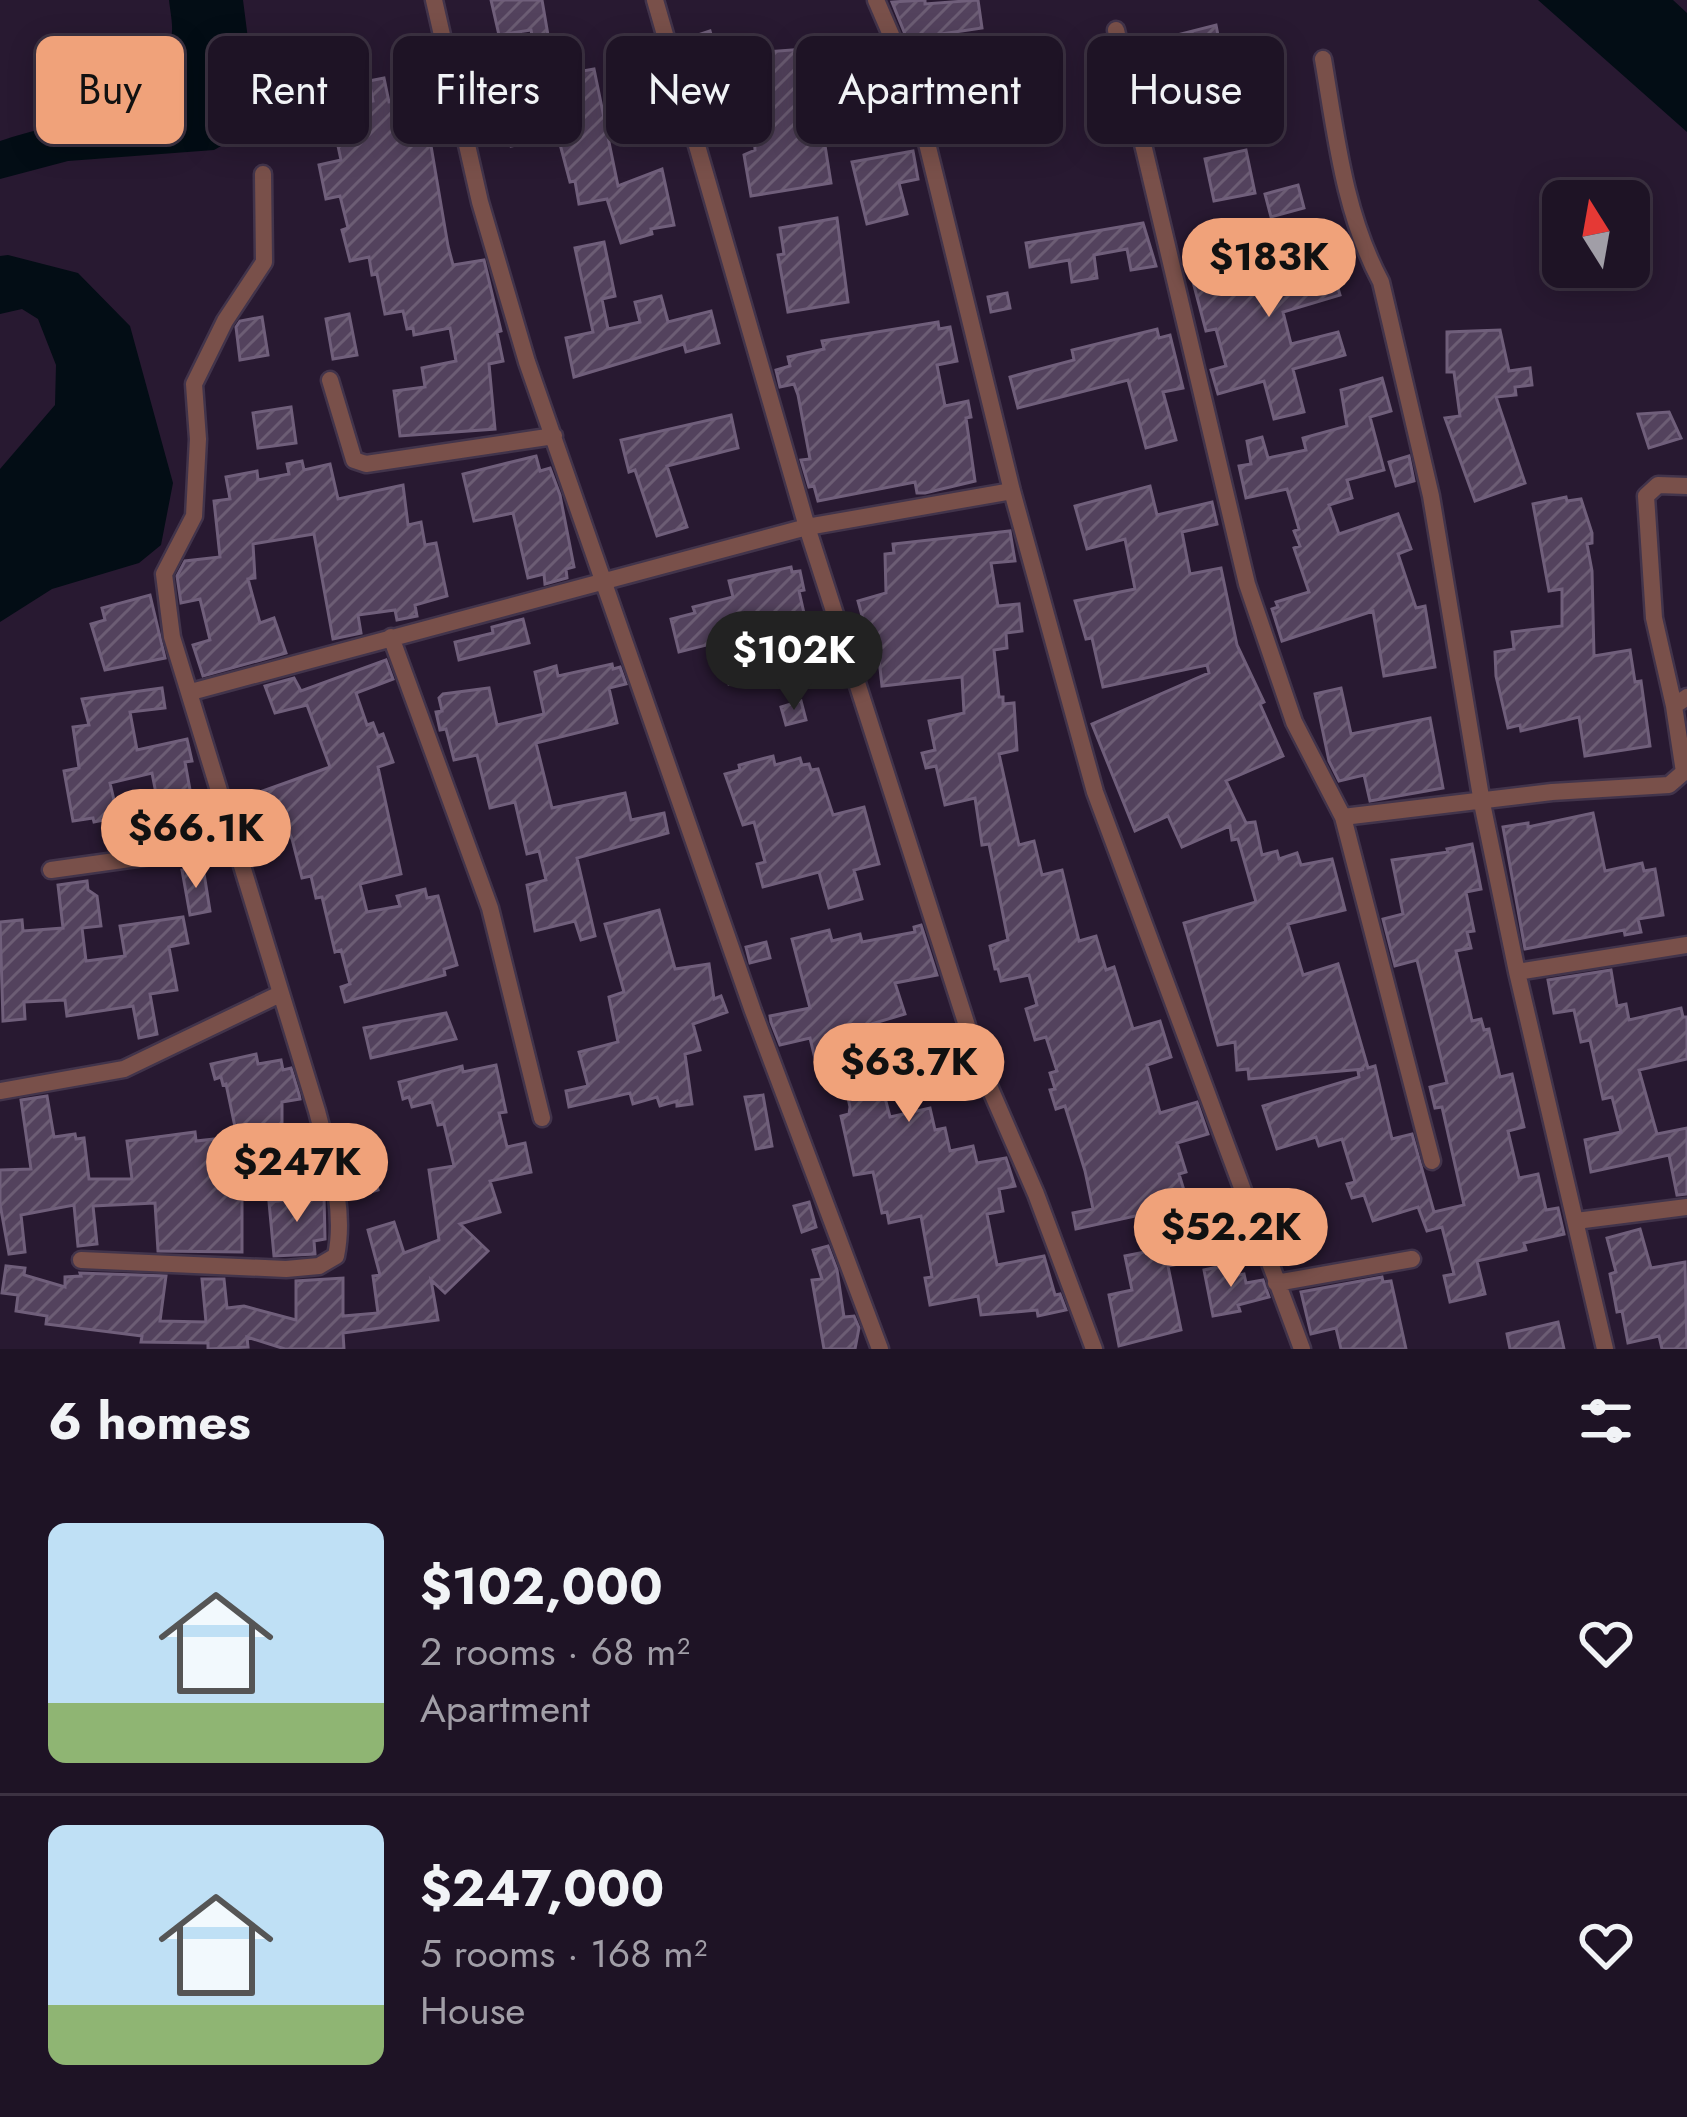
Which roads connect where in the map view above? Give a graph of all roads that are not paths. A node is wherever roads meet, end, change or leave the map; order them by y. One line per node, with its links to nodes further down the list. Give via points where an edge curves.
1 (434, 0): 8 (street, via 480,202)
2 (655, 0): 11 (street)
3 (876, 0): 10 (street, via 914,86)
4 (1116, 30): 17 (street, via 1247,584 1298,733)
5 (1324, 59): 16 (street, via 1346,190 1381,282 1430,496)
6 (263, 174): 14 (street, via 264,262 194,384 194,516 164,574 172,637)
7 (330, 380): 8 (street, via 354,460 366,464)
8 (554, 436): 12 (street)
9 (1687, 485): 15 (street, via 1658,485 1646,496 1654,617)
10 (1012, 491): 11 (street); 30 (street, via 1095,792)
11 (807, 527): 12 (street); 32 (street, via 979,1063)
12 (604, 580): 13 (street); 31 (street)
13 (391, 637): 14 (street); 24 (street, via 490,908)
14 (191, 692): 18 (street)
15 (1680, 702): 16 (street, via 1684,772 1669,785)
16 (1483, 802): 17 (street); 21 (street)
17 (1343, 817): 25 (street)
18 (237, 844): 19 (street); 22 (street)
19 (51, 870)
20 (1687, 945): 21 (street)
21 (1517, 972): 27 (street)
22 (280, 994): 23 (street, via 124,1070); 29 (street, via 333,1174 336,1256 286,1269)
23 (0, 1091)
24 (542, 1118)
25 (1432, 1161)
26 (1687, 1207): 27 (street)
27 (1576, 1221): 34 (street)
28 (1412, 1259): 30 (street)
29 (81, 1260)
30 (1276, 1283): 33 (street)
31 (880, 1349)
32 (1094, 1349)
33 (1302, 1349)
34 (1605, 1349)

